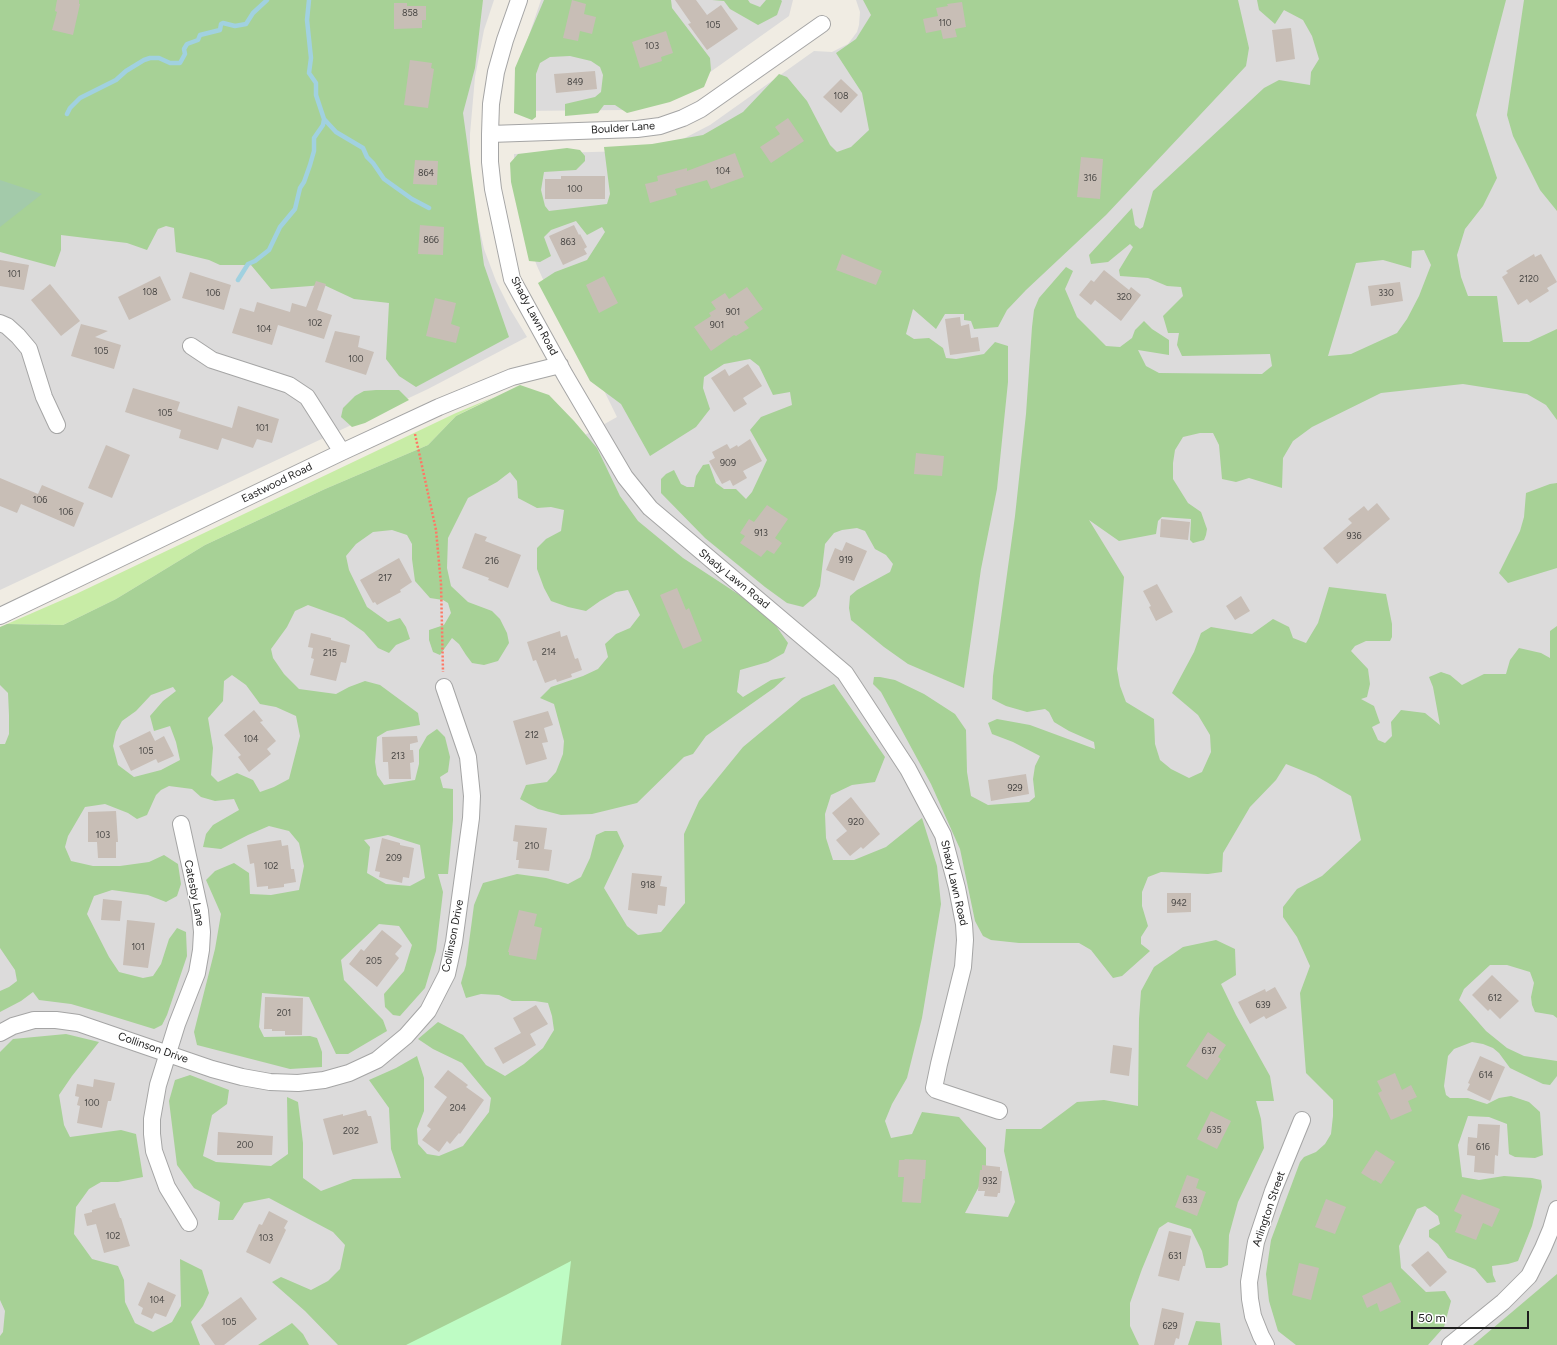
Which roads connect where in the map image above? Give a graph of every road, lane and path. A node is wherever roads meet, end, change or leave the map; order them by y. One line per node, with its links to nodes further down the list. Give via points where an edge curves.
1 (519, 0): 3 (street, Shady Lawn Road, via 496,72)
2 (822, 24): 3 (street, Boulder Lane, via 701,109 660,126)
3 (490, 134): 6 (street, Shady Lawn Road, via 493,189 512,279)
4 (0, 323): 8 (street, via 7,326 29,349 44,397)
5 (191, 346): 9 (street, via 212,360 289,385 307,397)
6 (560, 365): 7 (street, Eastwood Road, via 512,377); 15 (street, Shady Lawn Road, via 625,478 650,508 845,673 908,769 943,835 957,888 965,940 963,967 934,1088)
7 (412, 420): 9 (street, Eastwood Road); 11 (path, via 436,530 441,584)
8 (57, 426)
9 (342, 452): 10 (street, Eastwood Road)
10 (0, 616)
11 (444, 687): 14 (street, Collinson Drive, via 468,757 472,796 471,818 454,942 447,974 428,1011 406,1036 377,1060 349,1073 324,1080 298,1083 270,1082 227,1073)
12 (181, 824): 14 (street, Catesby Lane, via 200,911 201,950 197,973)
13 (0, 1032): 14 (street, Collinson Drive, via 34,1020 56,1020 92,1027)
14 (168, 1053): 18 (street, Catesby Lane, via 155,1102 152,1134 154,1151 166,1187)
15 (999, 1110)
16 (1302, 1120): 19 (street, Arlington Street, via 1273,1191 1256,1242 1249,1282 1253,1316)
17 (1557, 1208): 20 (street, via 1551,1230 1529,1276 1503,1302)
18 (188, 1223)
19 (1266, 1345)
20 (1450, 1345)

